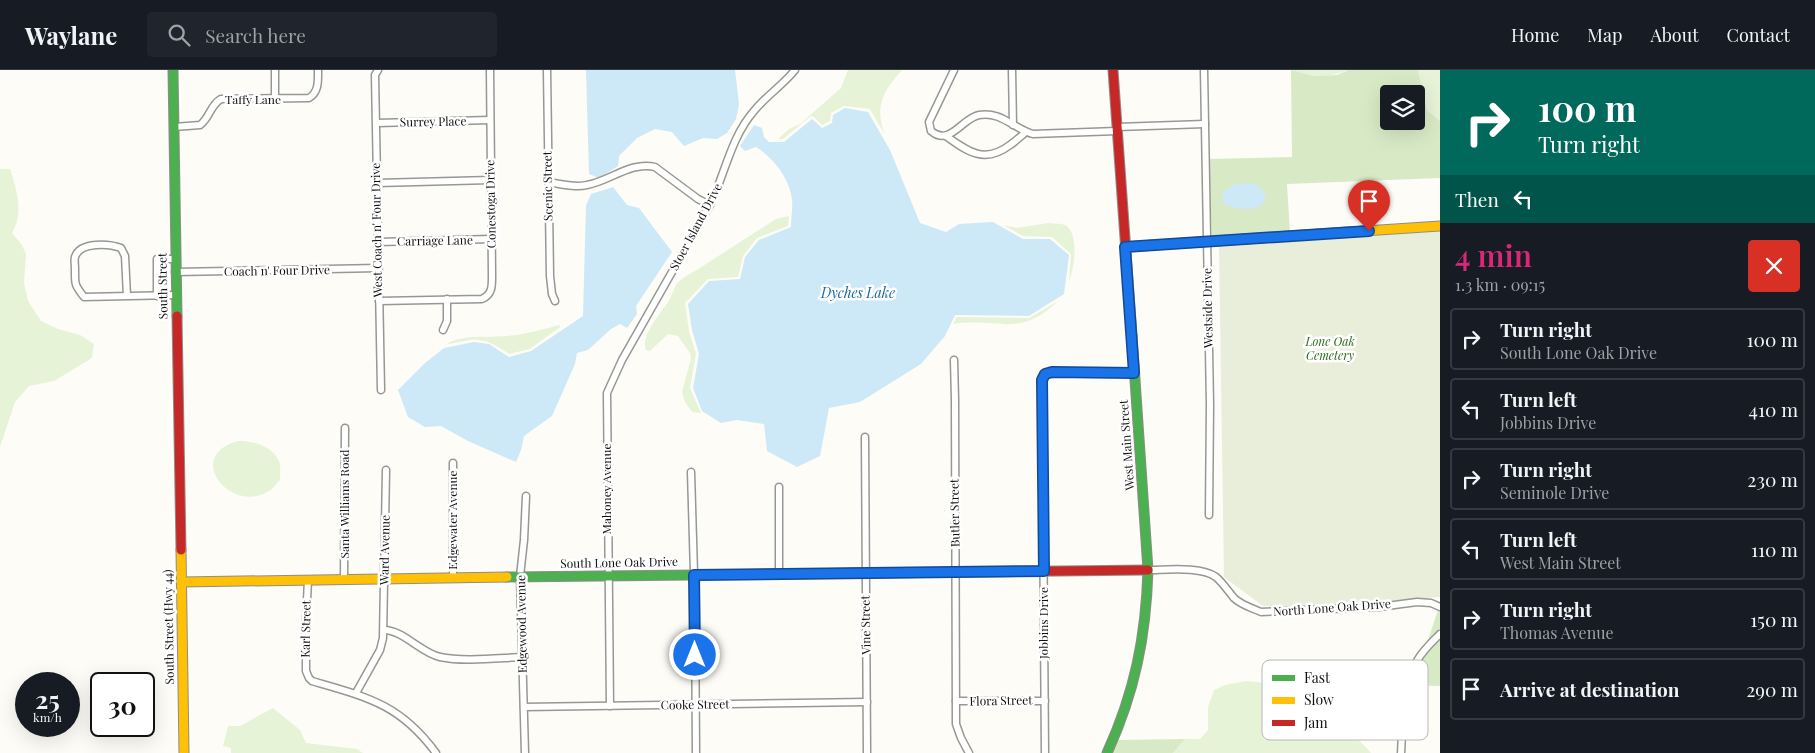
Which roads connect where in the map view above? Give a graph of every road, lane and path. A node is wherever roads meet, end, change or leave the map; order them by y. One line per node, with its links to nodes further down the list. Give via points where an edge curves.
1 (173, 70): 17 (main road, South Street)
2 (275, 70): 12 (street)
3 (318, 70): 12 (street, Taffy Lane, via 314,95 304,100)
4 (378, 70): 14 (street, West Coach n' Four Drive)
5 (490, 70): 13 (street, Conestoga Drive)
6 (547, 70): 22 (street, Scenic Street)
7 (795, 70): 24 (street, Stoer Island Drive, via 754,111 743,127)
8 (954, 70): 20 (street, via 929,124 934,133)
9 (1012, 70): 16 (street)
10 (1114, 70): 18 (main road, West Main Street)
11 (1204, 70): 15 (street, Westside Drive)
12 (275, 100): 17 (street, Taffy Lane, via 221,99 200,125)
13 (490, 120): 14 (street, Surrey Place); 21 (street, Conestoga Drive)
14 (377, 123): 23 (street, West Coach n' Four Drive)
15 (1204, 124): 18 (street); 28 (street, Westside Drive)
16 (1013, 125): 19 (street); 20 (street, via 999,117 981,114)
17 (174, 127): 30 (main road, South Street)
18 (1117, 129): 19 (street); 29 (main road, West Main Street)
19 (1026, 132): 20 (street, via 1003,150 988,155 977,154)
20 (946, 136)
21 (490, 180): 23 (street); 26 (street, Conestoga Drive)
22 (548, 182): 24 (street, via 585,186 635,167 649,166); 38 (street, Scenic Street, via 550,276)
23 (376, 183): 27 (street, West Coach n' Four Drive)
24 (710, 205): 43 (street, Stoer Island Drive, via 622,360)
25 (1440, 226): 28 (main road)
26 (492, 239): 27 (street, Carriage Lane); 36 (street, Conestoga Drive, via 492,288 489,294 482,298)
27 (378, 242): 31 (street, West Coach n' Four Drive)
28 (1207, 242): 29 (main road); 52 (street, Westside Drive)
29 (1125, 247): 41 (main road, West Main Street)
30 (175, 258): 32 (main road, South Street); 35 (street, via 156,259)
31 (378, 268): 32 (street, Coach n' Four Drive); 37 (street, West Coach n' Four Drive)
32 (175, 272): 33 (main road, South Street)
33 (176, 295): 35 (street); 51 (main road, South Street)
34 (127, 296): 34 (street, via 84,297 75,285 75,257 78,252 89,246 121,248 125,256); 35 (street)
35 (157, 296)
36 (446, 299): 37 (street, Conestoga Drive); 39 (street)
37 (379, 300): 42 (street, West Coach n' Four Drive)
38 (556, 301)
39 (444, 330)
40 (954, 360): 55 (street, Butler Street)
41 (1134, 373): 53 (main road, West Main Street); 54 (street, Jobbins Drive, via 1052,372 1045,374 1042,380)
42 (381, 390)
43 (607, 393): 58 (street, Mahoney Avenue)
44 (345, 428): 62 (street, Santa Williams Road)
45 (865, 436): 56 (street, Vine Street)
46 (454, 463): 61 (street, Edgewater Avenue)
47 (386, 470): 63 (street, Ward Avenue)
48 (690, 472): 59 (street)
49 (779, 486): 57 (street)
50 (526, 496): 60 (street, Edgewood Avenue)
51 (179, 501): 65 (main road, South Street (Hwy 44))
52 (1209, 515)
53 (1148, 570): 54 (main road, South Lone Oak Drive); 66 (street, North Lone Oak Drive, via 1212,574 1235,599 1261,612 1379,607 1417,602 1431,603); 86 (main road, West Main Street, via 1147,607 1137,672 1124,716)
54 (1044, 571): 55 (main road, South Lone Oak Drive); 72 (street, Jobbins Drive)
55 (955, 572): 56 (main road, South Lone Oak Drive); 73 (street, Butler Street)
56 (866, 573): 57 (main road, South Lone Oak Drive); 74 (street, Vine Street)
57 (779, 574): 59 (main road, South Lone Oak Drive)
58 (609, 575): 59 (main road, South Lone Oak Drive); 60 (main road, South Lone Oak Drive); 76 (street, Mahoney Avenue)
59 (694, 575): 75 (street)
60 (520, 576): 61 (main road, South Lone Oak Drive); 69 (street, Edgewood Avenue)
61 (453, 578): 63 (main road, South Lone Oak Drive)
62 (344, 579): 63 (main road, South Lone Oak Drive); 64 (main road, South Lone Oak Drive)
63 (384, 579): 67 (street, Ward Avenue)
64 (308, 580): 65 (main road, South Lone Oak Drive); 71 (street, Karl Street, via 306,671 312,681)
65 (181, 582): 79 (main road, South Street (Hwy 44))
66 (1440, 608)
67 (384, 630): 69 (street, via 392,631 440,657); 71 (street, Ward Avenue, via 380,650)
68 (1440, 634): 70 (street)
69 (523, 657): 77 (street, Edgewood Avenue)
70 (1418, 660)
71 (356, 693): 80 (street, via 392,709)
72 (1045, 700): 73 (street, Flora Street); 85 (street, Jobbins Drive)
73 (956, 701): 84 (street, Butler Street, via 956,724)
74 (867, 702): 75 (street, Cooke Street); 83 (street, Vine Street)
75 (696, 705): 76 (street, Cooke Street); 82 (street)
76 (610, 706): 77 (street, Cooke Street)
77 (524, 707): 81 (street, Edgewood Avenue)
78 (1402, 740): 87 (street)
79 (184, 753)
80 (436, 753)
81 (525, 753)
82 (696, 753)
83 (867, 753)
84 (969, 753)
85 (1045, 753)
86 (1107, 753)
87 (1401, 753)

